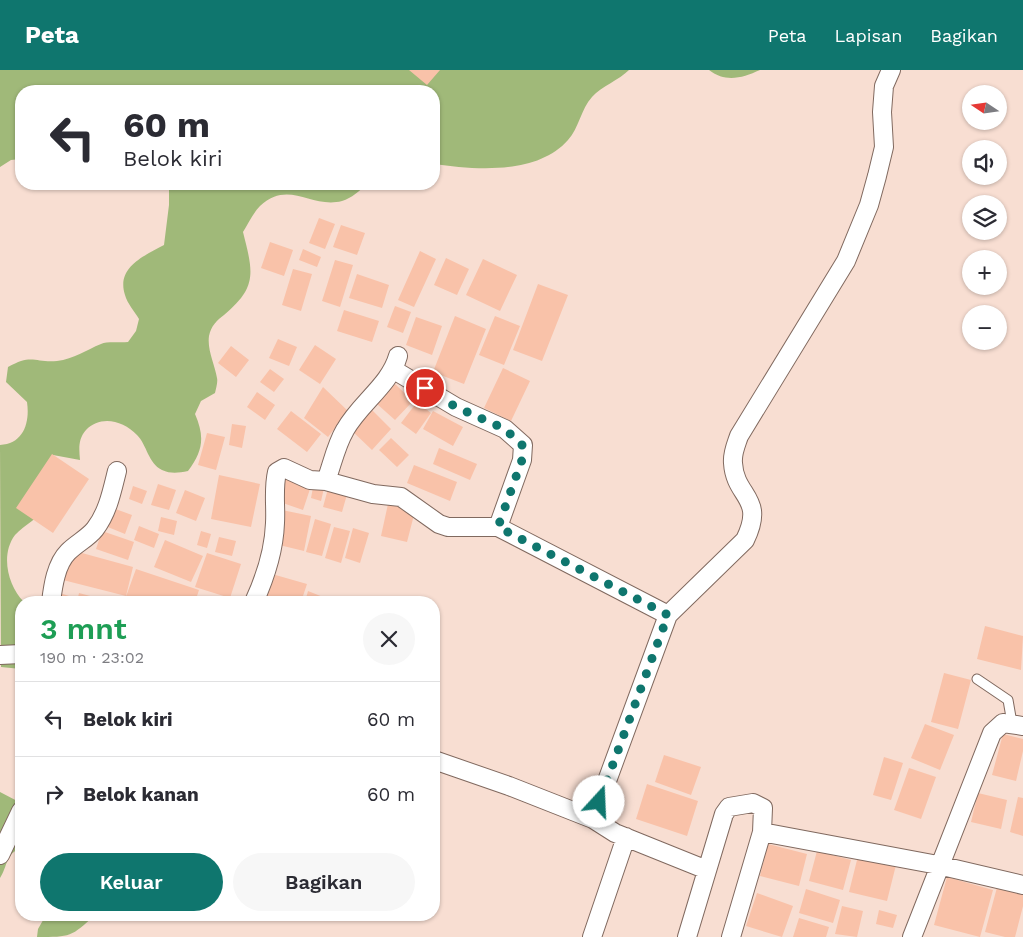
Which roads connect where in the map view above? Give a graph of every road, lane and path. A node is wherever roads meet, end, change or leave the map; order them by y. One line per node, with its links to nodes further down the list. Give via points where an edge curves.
1 (891, 70): 7 (street, via 884,86 884,147 870,205 846,261 739,436 734,451 735,475 752,505 752,527 745,540)
2 (117, 471): 5 (street, via 101,520 89,536 68,552 61,563)
3 (326, 481): 4 (street, via 373,494 402,497 448,527); 4 (street, via 345,430 396,363 456,407 505,429 522,445 522,460); 6 (street, via 310,480 284,468 277,472 273,543 268,568)
4 (498, 527): 7 (street)
5 (53, 596)
6 (256, 596)
7 (668, 615): 13 (street)
8 (15, 654): 9 (street)
9 (0, 655)
10 (977, 679): 11 (lane, via 1008,700)
11 (1017, 724): 18 (street, via 1003,723 992,732)
12 (440, 762): 13 (street)
13 (593, 819): 16 (street)
14 (15, 823): 17 (street)
15 (762, 832): 18 (street); 19 (street, via 763,808 753,803 729,807); 23 (street)
16 (626, 837): 19 (street); 21 (street)
17 (0, 855)
18 (938, 866): 20 (street); 24 (street)
19 (707, 870): 22 (street)
20 (1023, 885)
21 (592, 937)
22 (687, 937)
23 (731, 937)
24 (912, 937)

